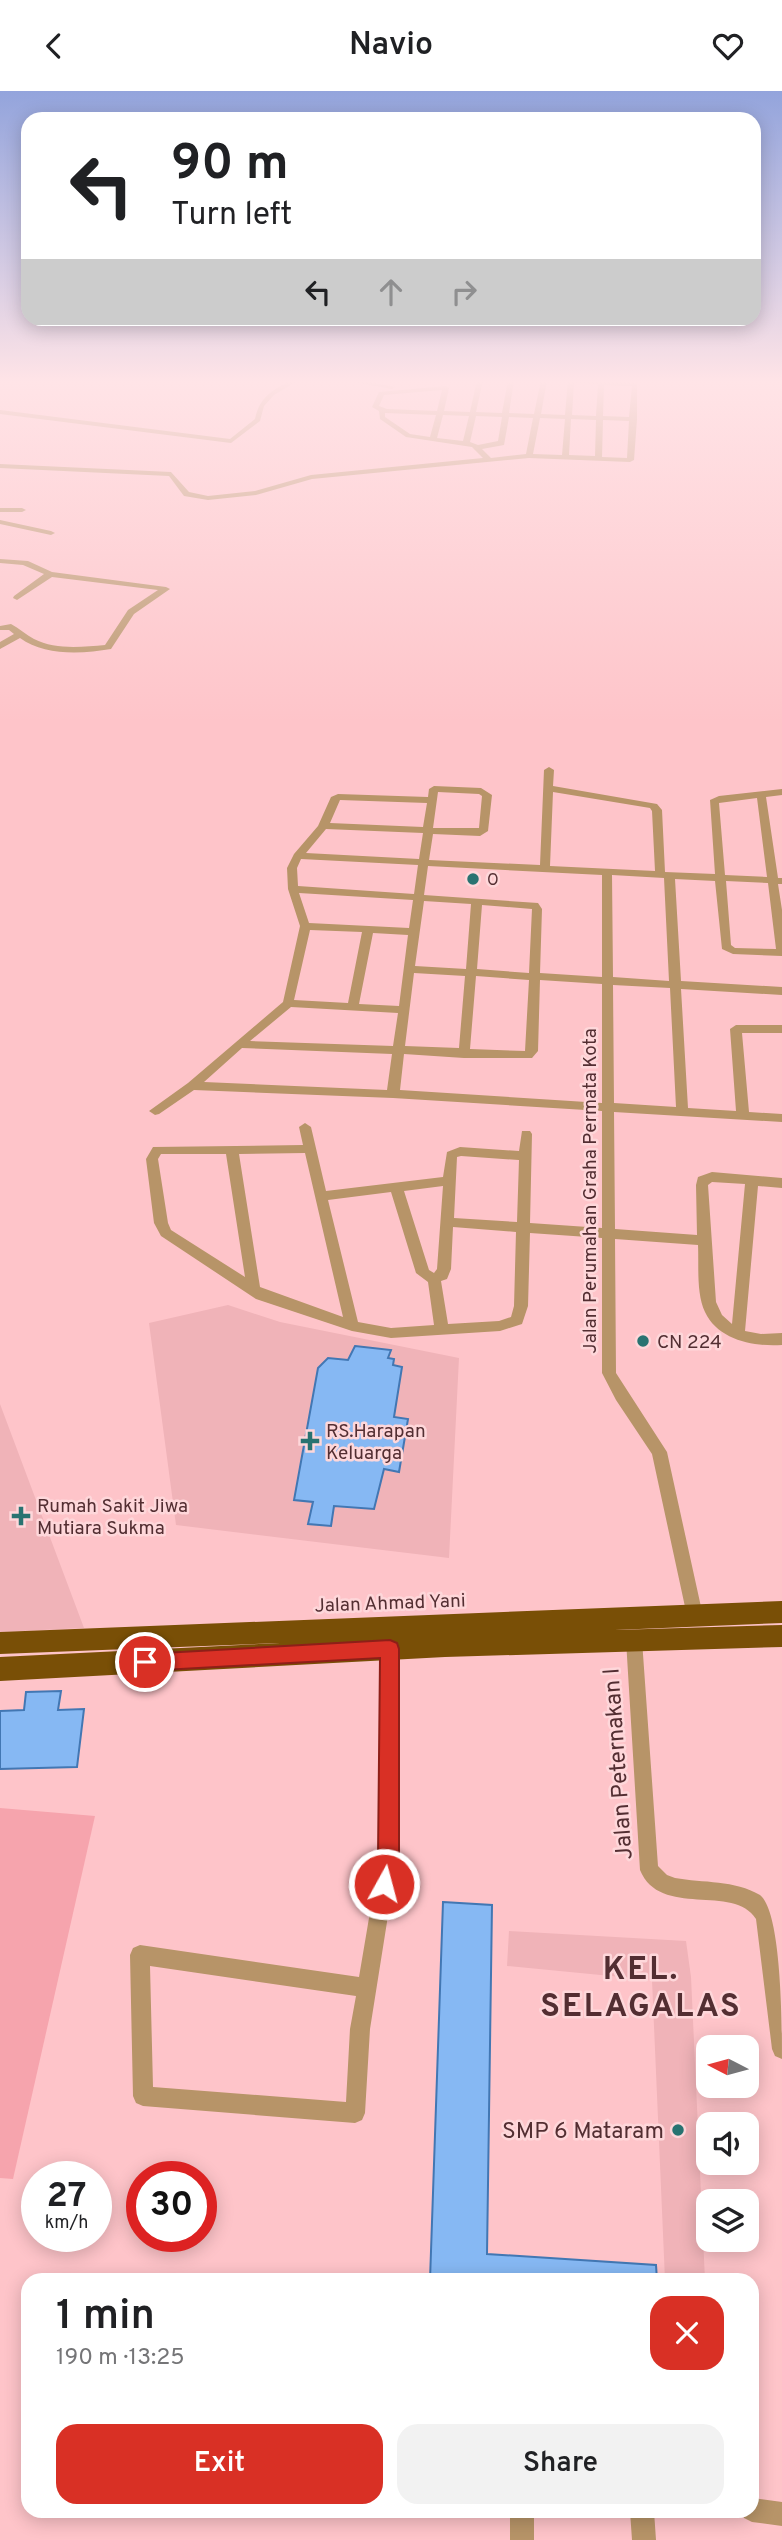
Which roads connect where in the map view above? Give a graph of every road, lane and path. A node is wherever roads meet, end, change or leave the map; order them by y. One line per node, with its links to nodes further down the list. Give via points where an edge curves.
1 (188, 494): 2 (street, via 199,498)
2 (241, 494)
3 (22, 509): 4 (street)
4 (0, 510)
5 (0, 522): 6 (street)
6 (51, 533)
7 (0, 561): 8 (street, via 25,563)
8 (50, 574): 9 (street); 11 (street, via 166,589 131,612 108,647 50,646)
9 (17, 598)
10 (3, 628): 11 (street, via 11,627)
11 (20, 634): 12 (street)
12 (0, 646)
13 (549, 771): 14 (street)
14 (548, 789): 22 (street); 24 (street, via 653,806)
15 (782, 792): 16 (street)
16 (761, 794): 25 (street, via 715,802); 26 (street)
17 (432, 800): 18 (street, via 338,797); 19 (street); 19 (street, via 438,788 487,795 482,832)
18 (324, 825): 19 (street); 20 (street)
19 (428, 830): 21 (street)
20 (298, 856): 21 (street); 27 (street, via 290,875)
21 (424, 863): 22 (street); 28 (street)
22 (545, 869): 23 (street)
23 (607, 872): 24 (street); 37 (street, Jalan Perumahan Graha Permata Kota)
24 (664, 874): 25 (street); 38 (street)
25 (720, 877): 26 (street); 33 (street, via 726,947)
26 (777, 881): 33 (street)
27 (293, 890): 28 (street); 30 (street)
28 (419, 897): 29 (street); 32 (street)
29 (477, 901): 35 (street); 36 (street, via 536,907)
30 (305, 926): 31 (street); 40 (street)
31 (368, 930): 32 (street); 41 (street)
32 (414, 932): 34 (street)
33 (782, 952)
34 (410, 969): 35 (street); 42 (street)
35 (471, 972): 36 (street); 46 (street)
36 (534, 977): 37 (street); 46 (street, via 532,1051 523,1057)
37 (608, 981): 38 (street); 49 (street, Jalan Perumahan Graha Permata Kota)
38 (675, 985): 39 (street); 51 (street)
39 (782, 991)
40 (288, 1003): 41 (street); 44 (street)
41 (353, 1007): 42 (street)
42 (404, 1010): 45 (street)
43 (782, 1029): 52 (street, via 736,1029)
44 (239, 1044): 45 (street); 47 (street)
45 (398, 1051): 46 (street); 48 (street)
46 (464, 1054)
47 (192, 1086): 48 (street); 50 (street)
48 (393, 1094): 49 (street)
49 (608, 1108): 51 (street); 66 (street, Jalan Perumahan Graha Permata Kota)
50 (155, 1111)
51 (682, 1112): 52 (street)
52 (743, 1116): 53 (street)
53 (782, 1118)
54 (305, 1126): 56 (street)
55 (526, 1134): 58 (street)
56 (309, 1149): 57 (street); 63 (street)
57 (232, 1151): 69 (street); 69 (street, via 157,1150 152,1159 160,1223 171,1236)
58 (525, 1156): 60 (street, via 454,1152); 65 (street)
59 (752, 1179): 61 (street); 67 (street, via 704,1180); 72 (street)
60 (447, 1181): 62 (street); 64 (street)
61 (782, 1182)
62 (396, 1186): 63 (street); 68 (street, via 421,1269)
63 (321, 1196): 70 (street)
64 (448, 1222): 65 (street); 68 (street, via 444,1269)
65 (523, 1226): 66 (street); 71 (street, via 517,1320)
66 (609, 1233): 67 (street); 74 (street, Jalan Perumahan Graha Permata Kota, via 610,1379 655,1443 664,1467)
67 (706, 1241): 72 (street, via 709,1304 725,1326)
68 (435, 1279): 71 (street)
69 (253, 1288): 70 (street, via 261,1295)
70 (352, 1326): 71 (street, via 391,1333)
71 (442, 1331)
72 (738, 1333): 73 (street, via 756,1340)
73 (782, 1339)
74 (695, 1616): 75 (highway, Jalan Ahmad Yani); 76 (highway, Jalan Ahmad Yani)
75 (777, 1625): 78 (highway)
76 (443, 1636): 77 (highway); 78 (highway)
77 (412, 1638): 79 (highway, Jalan Ahmad Yani); 80 (highway)
78 (634, 1640): 83 (street, Jalan Peternakan I, via 649,1870 666,1886 746,1897 761,1907)
79 (0, 1643)
80 (390, 1649): 81 (highway); 82 (street, via 388,1859)
81 (0, 1669)
82 (367, 1988): 82 (street, via 140,1955 143,2096 355,2113)
83 (782, 2049)
84 (759, 2511): 85 (street)
85 (782, 2515)
86 (522, 2518): 88 (street)
87 (642, 2518): 89 (street)
88 (522, 2540)
89 (644, 2540)

